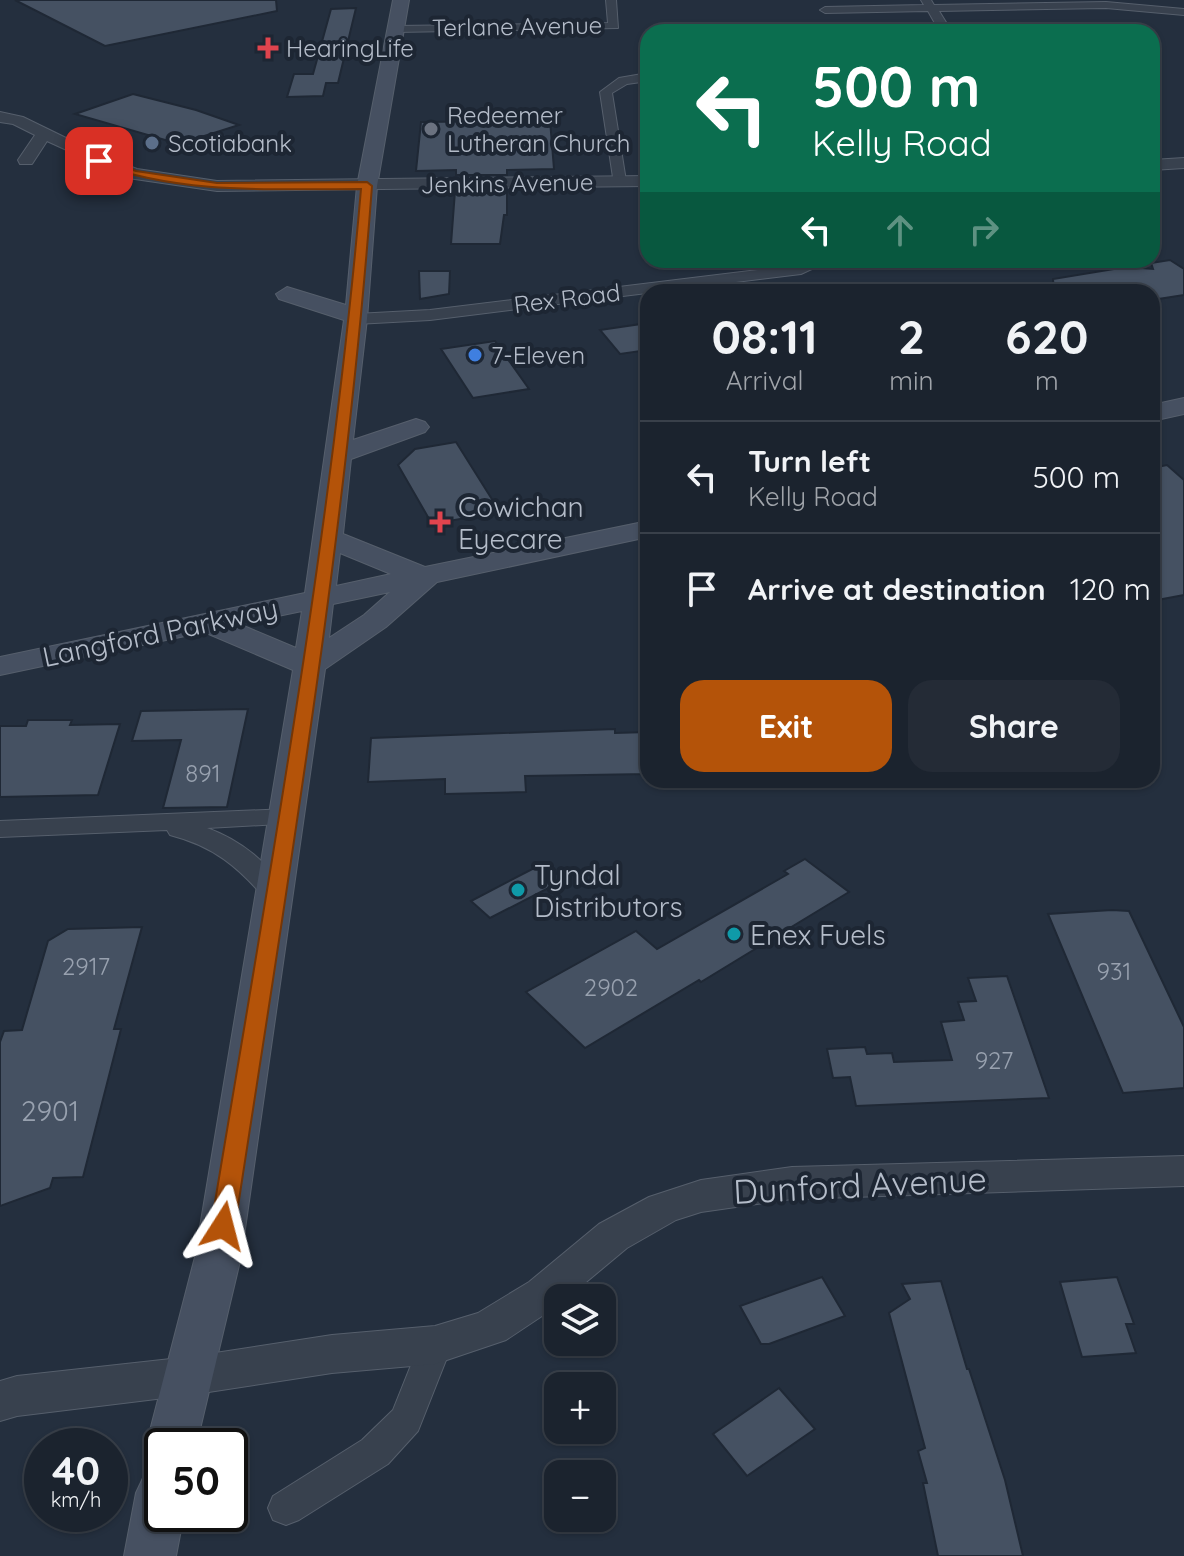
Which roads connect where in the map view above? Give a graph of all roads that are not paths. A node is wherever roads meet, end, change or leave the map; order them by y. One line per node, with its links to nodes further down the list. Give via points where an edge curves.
1 (401, 0): 7 (main road)
2 (611, 0): 7 (street, Terlane Avenue, via 614,26)
3 (928, 4): 4 (street); 5 (street, via 1106,5); 6 (street)
4 (825, 10)
5 (1184, 12)
6 (941, 24)
7 (396, 29): 16 (main road)
8 (640, 78): 14 (street, via 606,92)
9 (0, 117): 10 (street, Jenkins Avenue)
10 (45, 132): 11 (street); 16 (street, Jenkins Avenue, via 114,167 165,180 217,186)
11 (26, 160)
12 (1184, 163): 13 (street)
13 (1160, 164)
14 (619, 181): 15 (street, Jenkins Avenue); 16 (street, Jenkins Avenue)
15 (640, 181)
16 (367, 186): 19 (main road)
17 (803, 268): 18 (street, Rex Road)
18 (680, 284)
19 (358, 286): 21 (main road); 21 (main road, via 287,294)
20 (640, 289): 21 (street, Rex Road, via 430,315)
21 (356, 317): 24 (main road)
22 (1184, 406): 23 (main road)
23 (1160, 411)
24 (343, 412): 25 (main road); 25 (main road, via 416,427)
25 (337, 455): 27 (main road)
26 (640, 531): 28 (main road, Langford Parkway)
27 (328, 538): 28 (main road); 29 (main road)
28 (425, 578): 29 (main road, Langford Parkway); 31 (main road, via 375,621)
29 (318, 600): 30 (main road, Langford Parkway); 31 (main road)
30 (207, 622): 31 (main road); 32 (main road, Langford Parkway)
31 (309, 665): 33 (main road)
32 (0, 666)
33 (289, 817): 34 (street); 36 (main road)
34 (161, 824): 35 (street); 36 (street, via 228,845)
35 (0, 829)
36 (276, 895): 39 (main road, via 218,1257)
37 (1184, 1171): 38 (street, Dunford Avenue, via 792,1183 701,1196 663,1208 613,1236 505,1320)
38 (435, 1345): 39 (street, Dunford Avenue); 42 (street, via 406,1420 375,1452)
39 (189, 1376): 40 (street, Dunford Avenue); 41 (main road)
40 (0, 1401)
41 (176, 1428)
42 (286, 1508)
43 (155, 1532): 44 (main road)
44 (150, 1556)

